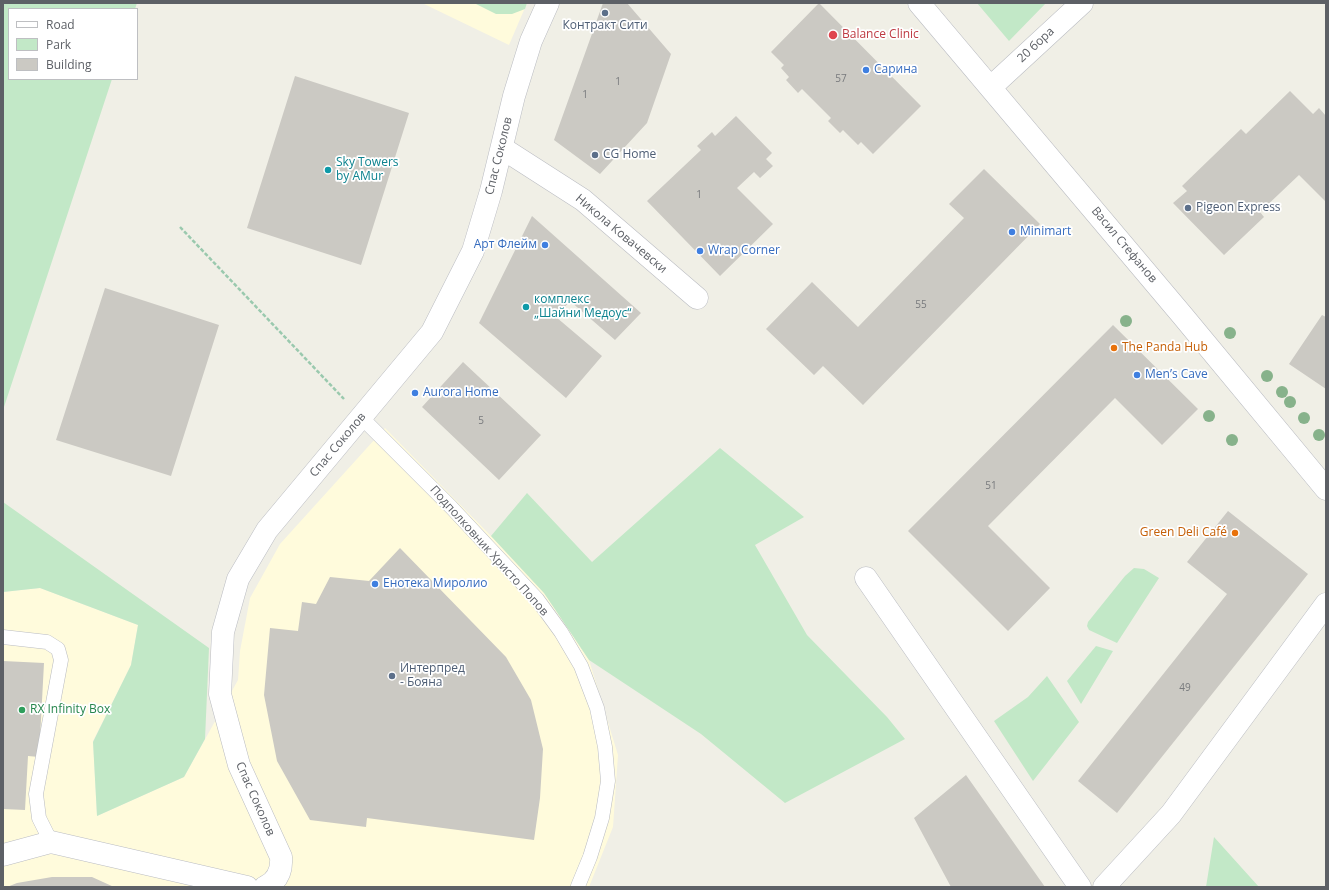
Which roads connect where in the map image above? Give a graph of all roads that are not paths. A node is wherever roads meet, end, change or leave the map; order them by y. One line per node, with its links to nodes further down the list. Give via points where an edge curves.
1 (548, 3): 5 (street, Спас Соколов, via 531,41 514,96)
2 (919, 3): 4 (street, Васил Стефанов)
3 (1082, 3): 4 (street, 20 бора)
4 (991, 87): 8 (street, Васил Стефанов)
5 (502, 148): 6 (street, Никола Ковачевски, via 583,200); 7 (street, Спас Соколов, via 473,251 432,332)
6 (697, 298)
7 (361, 417): 14 (lane, Подполковник Христо Попов, via 451,507 537,599 581,666 597,708 605,747 608,780 602,818); 16 (street, Спас Соколов, via 267,530 238,579 222,632 222,702 239,765 281,857 280,872 270,885)
8 (1326, 489)
9 (866, 578): 17 (street)
10 (1326, 604): 18 (street, via 1171,814)
11 (3, 637): 12 (lane, via 47,642 58,648 61,660 36,794 39,818)
12 (51, 842): 13 (street); 15 (street)
13 (3, 855)
14 (578, 886)
15 (247, 887)
16 (265, 887)
17 (1080, 887)
18 (1104, 887)

